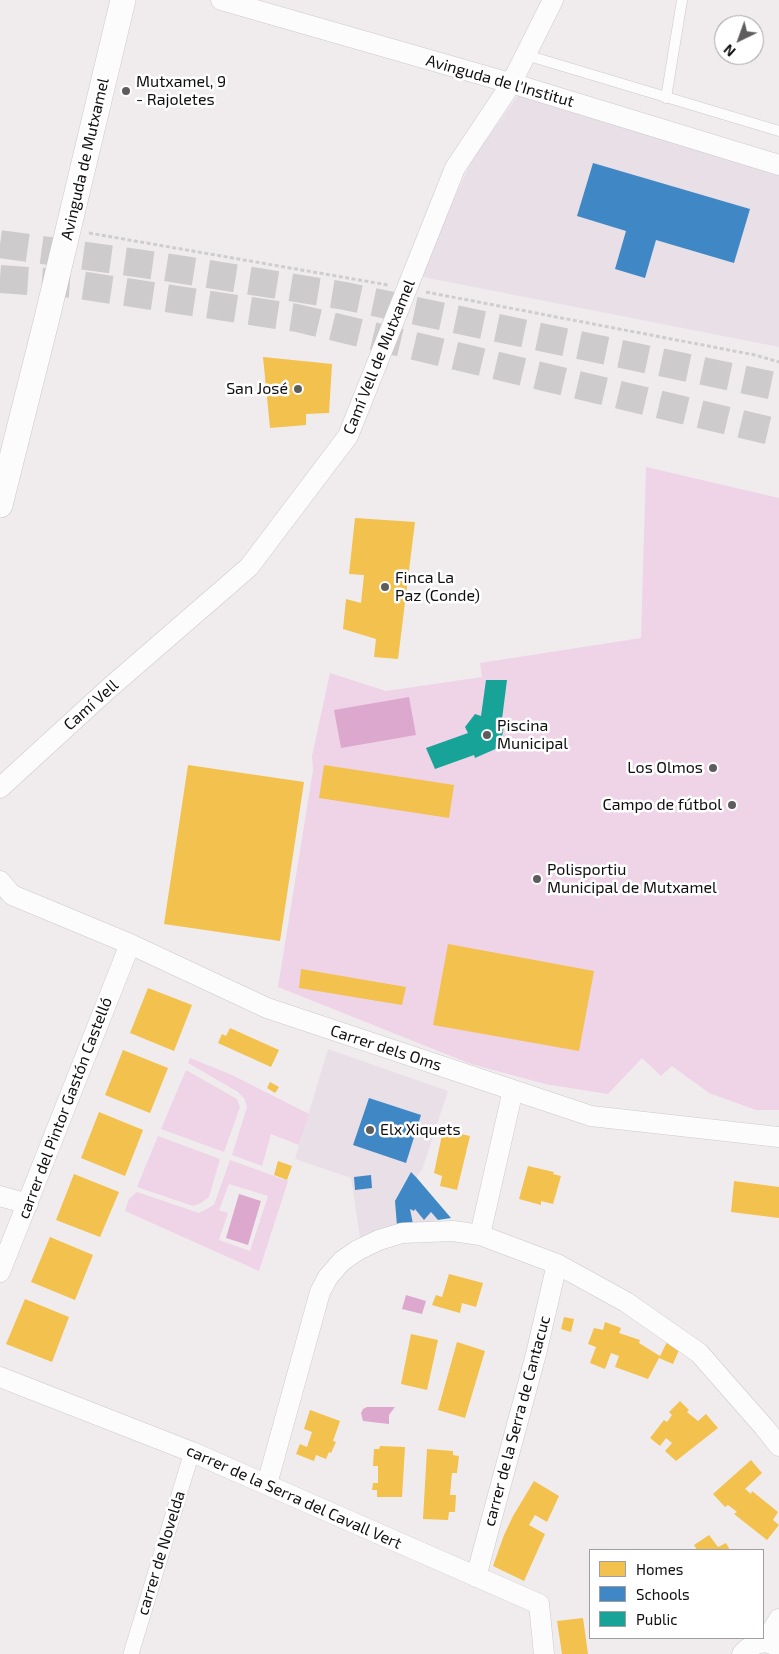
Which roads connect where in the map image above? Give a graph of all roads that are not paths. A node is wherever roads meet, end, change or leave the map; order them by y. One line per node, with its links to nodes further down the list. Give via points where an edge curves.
1 (123, 0): 10 (street, Avinguda de Mutxamel)
2 (221, 0): 6 (street, Avinguda de l'Institut)
3 (553, 0): 5 (street, Camí Vell de Mutxamel)
4 (682, 0): 7 (lane)
5 (526, 55): 6 (street, Camí Vell de Mutxamel); 7 (lane)
6 (511, 84): 9 (street, Avinguda de l'Institut); 11 (street, Camí Vell de Mutxamel, via 455,168 348,436 249,567)
7 (666, 98): 8 (lane)
8 (779, 131)
9 (779, 165)
10 (0, 505)
11 (184, 624): 12 (street, Camí Vell)
12 (0, 788)
13 (6, 888): 14 (street, Carrer dels Oms)
14 (130, 944): 15 (street, Carrer dels Oms, via 267,1008); 18 (street, carrer del Pintor Gastón Castelló)
15 (513, 1090): 16 (street, Carrer dels Oms, via 591,1116); 19 (street)
16 (779, 1137)
17 (0, 1196): 18 (street)
18 (28, 1204): 21 (street, carrer del Pintor Gastón Castelló)
19 (480, 1235): 20 (street); 25 (street, via 453,1231 402,1234 379,1240 342,1261 320,1292)
20 (557, 1264): 23 (street, via 626,1302 699,1352); 26 (street, carrer de la Serra de Cantacuc)
21 (0, 1272)
22 (0, 1377): 24 (street, carrer de la Serra del Cavall Vert)
23 (779, 1446)
24 (192, 1452): 25 (street, carrer de la Serra del Cavall Vert); 29 (street, carrer de Novelda)
25 (267, 1484): 26 (street, carrer de la Serra del Cavall Vert)
26 (476, 1578): 30 (street, carrer de la Serra del Cavall Vert, via 539,1604)
27 (779, 1619): 28 (street)
28 (772, 1644): 31 (street, via 756,1644)
29 (131, 1654)
30 (544, 1654)
31 (742, 1654)

